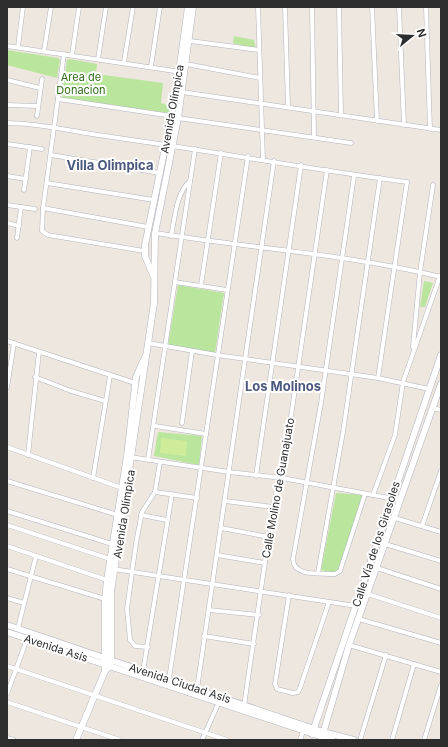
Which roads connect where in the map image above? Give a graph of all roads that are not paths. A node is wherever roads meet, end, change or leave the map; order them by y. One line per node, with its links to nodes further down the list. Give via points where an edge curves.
1 (24, 7): 18 (street)
2 (51, 7): 20 (street)
3 (79, 7): 22 (street)
4 (106, 7): 23 (street)
5 (133, 7): 24 (street)
6 (160, 7): 26 (street)
7 (188, 7): 27 (street, Avenida Olímpica)
8 (193, 7): 16 (street, Avenida Olímpica)
9 (258, 7): 19 (street)
10 (284, 7): 37 (street)
11 (312, 7): 38 (street)
12 (339, 7): 40 (street)
13 (372, 7): 42 (street)
14 (399, 7): 44 (street)
15 (426, 7): 47 (street)
16 (190, 41): 19 (street); 25 (street, Avenida Olímpica)
17 (7, 46): 18 (street)
18 (18, 48): 20 (street)
19 (259, 50): 28 (street)
20 (44, 51): 21 (street)
21 (64, 54): 22 (street); 33 (street)
22 (72, 55): 23 (street)
23 (98, 58): 24 (street)
24 (124, 62): 26 (street)
25 (186, 64): 27 (street, Avenida Olímpica); 28 (street)
26 (151, 66): 27 (street)
27 (182, 72): 32 (street, Avenida Olímpica); 41 (street, Avenida Olímpica)
28 (260, 78): 34 (street)
29 (42, 79): 31 (street)
30 (7, 80): 31 (street)
31 (40, 88): 36 (street)
32 (182, 92): 34 (street); 41 (street, Avenida Olímpica)
33 (58, 99): 41 (street); 45 (street)
34 (261, 104): 37 (street); 46 (street)
35 (7, 105): 36 (street)
36 (38, 106): 39 (street)
37 (288, 108): 38 (street)
38 (314, 111): 40 (street); 49 (street)
39 (37, 116)
40 (341, 116): 42 (street)
41 (175, 117): 46 (street); 52 (street, Avenida Olímpica)
42 (377, 121): 44 (street)
43 (7, 123): 45 (street)
44 (404, 125): 47 (street)
45 (54, 128): 52 (street); 57 (street)
46 (262, 129): 49 (street); 59 (street)
47 (430, 129): 48 (street)
48 (441, 130)
49 (314, 137): 50 (street)
50 (351, 143)
51 (7, 144): 53 (street)
52 (170, 145): 55 (street); 63 (street, Avenida Olímpica); 80 (street, Avenida Olímpica)
53 (30, 147): 54 (street); 67 (street)
54 (42, 149)
55 (195, 149): 56 (street); 68 (street)
56 (221, 153): 58 (street); 84 (street)
57 (51, 155): 63 (street); 69 (street)
58 (248, 156): 59 (street); 85 (street)
59 (263, 159): 60 (street)
60 (274, 161): 61 (street); 86 (street)
61 (301, 165): 62 (street); 88 (street)
62 (327, 170): 65 (street); 89 (street, Calle Molino de Guanajuato)
63 (160, 173): 72 (street, Avenida Olímpica)
64 (7, 176): 67 (street)
65 (354, 176): 66 (street); 90 (street)
66 (380, 178): 91 (street); 92 (street, via 407,182)
67 (26, 179): 71 (street)
68 (190, 180): 81 (street, via 180,196); 83 (street)
69 (47, 183): 72 (street); 75 (street)
70 (433, 185): 93 (street)
71 (24, 190)
72 (154, 200): 79 (street, Avenida Olímpica)
73 (7, 205): 74 (street)
74 (21, 207): 76 (street); 78 (street)
75 (43, 208): 79 (street); 87 (street, via 43,233)
76 (35, 209)
77 (7, 223): 78 (street)
78 (19, 226): 82 (street)
79 (148, 227): 87 (street, Avenida Olímpica)
80 (155, 233): 81 (street); 95 (street, Avenida Olímpica)
81 (171, 236): 83 (street)
82 (17, 238)
83 (181, 238): 84 (street); 96 (street)
84 (207, 242): 85 (street); 97 (street)
85 (234, 245): 86 (street); 98 (street)
86 (261, 249): 88 (street); 109 (street)
87 (144, 251): 95 (street, Avenida Olímpica)
88 (288, 252): 89 (street); 110 (street)
89 (314, 254): 90 (street); 111 (street, Calle Molino de Guanajuato)
90 (342, 258): 91 (street); 112 (street)
91 (368, 262): 92 (street); 113 (street)
92 (394, 266): 93 (street); 116 (street)
93 (420, 272): 94 (street); 105 (street)
94 (440, 276): 105 (street)
95 (155, 280): 101 (street, Avenida Olímpica)
96 (175, 282): 97 (street); 102 (street)
97 (201, 285): 98 (street)
98 (227, 290): 107 (street)
99 (7, 341): 100 (street)
100 (14, 343): 104 (street); 120 (street)
101 (148, 343): 102 (street); 106 (street, Avenida Olímpica)
102 (166, 347): 103 (street); 126 (street)
103 (192, 351): 107 (street); 125 (street)
104 (39, 352): 114 (street); 115 (street)
105 (413, 352): 117 (street)
106 (146, 355): 118 (street, Avenida Olímpica, via 140,364); 130 (street, Avenida Olímpica)
107 (217, 355): 109 (street); 127 (street)
108 (441, 355): 121 (street, Calle Vía de los Girasoles)
109 (245, 358): 110 (street); 135 (street)
110 (272, 362): 111 (street); 136 (street)
111 (298, 366): 112 (street); 138 (street, Calle Molino de Guanajuato)
112 (325, 370): 113 (street); 140 (street)
113 (352, 374): 116 (street); 141 (street)
114 (110, 376): 118 (street); 122 (street)
115 (35, 378): 122 (street); 129 (street)
116 (378, 378): 117 (street)
117 (403, 382): 121 (street); 146 (street, via 395,435)
118 (135, 383): 130 (street, Avenida Olímpica)
119 (441, 384): 123 (street, Calle Vía de los Girasoles)
120 (7, 388)
121 (429, 389): 148 (street, Calle Vía de los Girasoles)
122 (105, 401): 137 (street)
123 (433, 408): 124 (street); 149 (street, Calle Vía de los Girasoles)
124 (441, 410)
125 (182, 423)
126 (155, 426): 127 (street); 131 (street)
127 (206, 434): 133 (street)
128 (7, 448): 129 (street)
129 (28, 455): 137 (street)
130 (130, 457): 131 (street); 142 (street, Avenida Olímpica); 172 (street, Avenida Olímpica)
131 (148, 460): 132 (street)
132 (160, 462): 133 (street); 143 (street)
133 (201, 468): 135 (street); 147 (street)
134 (441, 471): 158 (street)
135 (229, 472): 136 (street); 150 (street)
136 (256, 476): 138 (street)
137 (93, 478): 142 (street)
138 (282, 478): 140 (street); 151 (street, Calle Molino de Guanajuato, via 278,484)
139 (7, 481): 153 (street)
140 (308, 482): 141 (street); 174 (street, via 293,563 299,570)
141 (334, 487): 145 (street); 174 (street)
142 (122, 488): 153 (street, Avenida Olímpica)
143 (155, 492): 144 (street); 154 (street)
144 (172, 494): 147 (street); 156 (street)
145 (365, 494): 146 (street); 174 (street, via 340,571 335,574)
146 (373, 495): 148 (street)
147 (197, 498): 178 (street)
148 (391, 498): 149 (street); 188 (street, Calle Vía de los Girasoles)
149 (400, 500): 155 (street, Calle Vía de los Girasoles)
150 (225, 501): 151 (street); 159 (street)
151 (273, 508): 161 (street, Calle Molino de Guanajuato)
152 (7, 511): 162 (street)
153 (118, 515): 162 (street, Avenida Olímpica)
154 (141, 515): 156 (street); 173 (street)
155 (395, 518): 158 (street); 163 (street, Calle Vía de los Girasoles)
156 (167, 520): 176 (street)
157 (7, 525): 167 (street)
158 (422, 526): 160 (street)
159 (221, 528): 161 (street); 165 (street)
160 (441, 532)
161 (269, 537): 169 (street, Calle Molino de Guanajuato)
162 (112, 544): 167 (street, Avenida Olímpica)
163 (385, 544): 168 (street); 170 (street, Calle Vía de los Girasoles)
164 (7, 546): 166 (street)
165 (217, 555): 169 (street); 179 (street)
166 (36, 556): 175 (street); 177 (street)
167 (110, 559): 172 (street, Avenida Olímpica)
168 (441, 561)
169 (265, 563): 181 (street, Calle Molino de Guanajuato)
170 (377, 568): 180 (street); 182 (street, Calle Vía de los Girasoles)
171 (7, 569): 175 (street)
172 (112, 569): 173 (street); 177 (street, Avenida Olímpica); 203 (street, Avenida Olímpica)
173 (132, 573): 176 (street); 201 (street, via 127,609 128,638 135,646)
174 (318, 573)
175 (31, 576): 185 (street); 187 (street)
176 (159, 576): 178 (street); 201 (street)
177 (107, 580): 185 (street, Avenida Olímpica)
178 (185, 580): 179 (street); 209 (street)
179 (212, 584): 181 (street); 189 (street)
180 (441, 589)
181 (261, 590): 183 (street); 190 (street, Calle Molino de Guanajuato)
182 (368, 594): 188 (street, Calle Vía de los Girasoles); 191 (street)
183 (289, 595): 186 (street); 186 (street, via 275,684 279,690 293,693 298,692 300,688)
184 (7, 598): 187 (street)
185 (105, 599): 203 (street, Avenida Olímpica)
186 (329, 602): 188 (street)
187 (24, 603): 194 (street)
188 (359, 606): 192 (street, Calle Vía de los Girasoles); 220 (street, Calle Vía de los Girasoles)
189 (209, 610): 190 (street); 196 (street)
190 (258, 615): 199 (street, Calle Molino de Guanajuato)
191 (441, 618)
192 (358, 619): 198 (street); 200 (street, Calle Vía de los Girasoles)
193 (7, 625): 194 (street, Avenida Ciudad Asís)
194 (18, 628): 203 (street, Avenida Ciudad Asís)
195 (7, 632): 197 (street, Avenida Asís)
196 (204, 636): 199 (street); 211 (street)
197 (27, 639): 203 (street, Avenida Asís); 206 (street)
198 (441, 643)
199 (254, 644): 216 (street, Calle Molino de Guanajuato)
200 (349, 645): 202 (street); 221 (street, Calle Vía de los Girasoles)
201 (148, 648): 207 (street)
202 (386, 655): 204 (street); 231 (street)
203 (107, 664): 207 (street, Avenida Ciudad Asís); 213 (street, Avenida Olímpica); 215 (street, Avenida Ciudad Asís)
204 (414, 664): 208 (street); 232 (street)
205 (7, 666): 206 (street)
206 (16, 668): 212 (street); 213 (street)
207 (143, 671): 209 (street, Avenida Ciudad Asís)
208 (441, 672)
209 (169, 680): 211 (street, Avenida Ciudad Asís)
210 (441, 685): 233 (street)
211 (197, 689): 216 (street, Avenida Ciudad Asís)
212 (7, 694)
213 (94, 696): 217 (street, Avenida Olímpica); 219 (street)
214 (7, 702): 217 (street)
215 (219, 702): 216 (street, Avenida Ciudad Asís); 219 (street)
216 (244, 707): 218 (street, Avenida Ciudad Asís); 220 (street, Avenida Ciudad Asís)
217 (81, 728): 224 (street, Avenida Olímpica); 225 (street)
218 (303, 731): 220 (street, Avenida Ciudad Asís); 228 (street)
219 (206, 732): 226 (street); 227 (street)
220 (313, 732): 221 (street, Avenida Ciudad Asís)
221 (322, 736): 229 (street, Avenida Ciudad Asís); 230 (street, Avenida Ciudad Asís)
222 (7, 738): 223 (street)
223 (14, 740)
224 (76, 740)
225 (120, 740)
226 (202, 740)
227 (227, 740)
228 (300, 740)
229 (332, 740)
230 (354, 740)
231 (360, 740)
232 (392, 740)
233 (424, 740)

